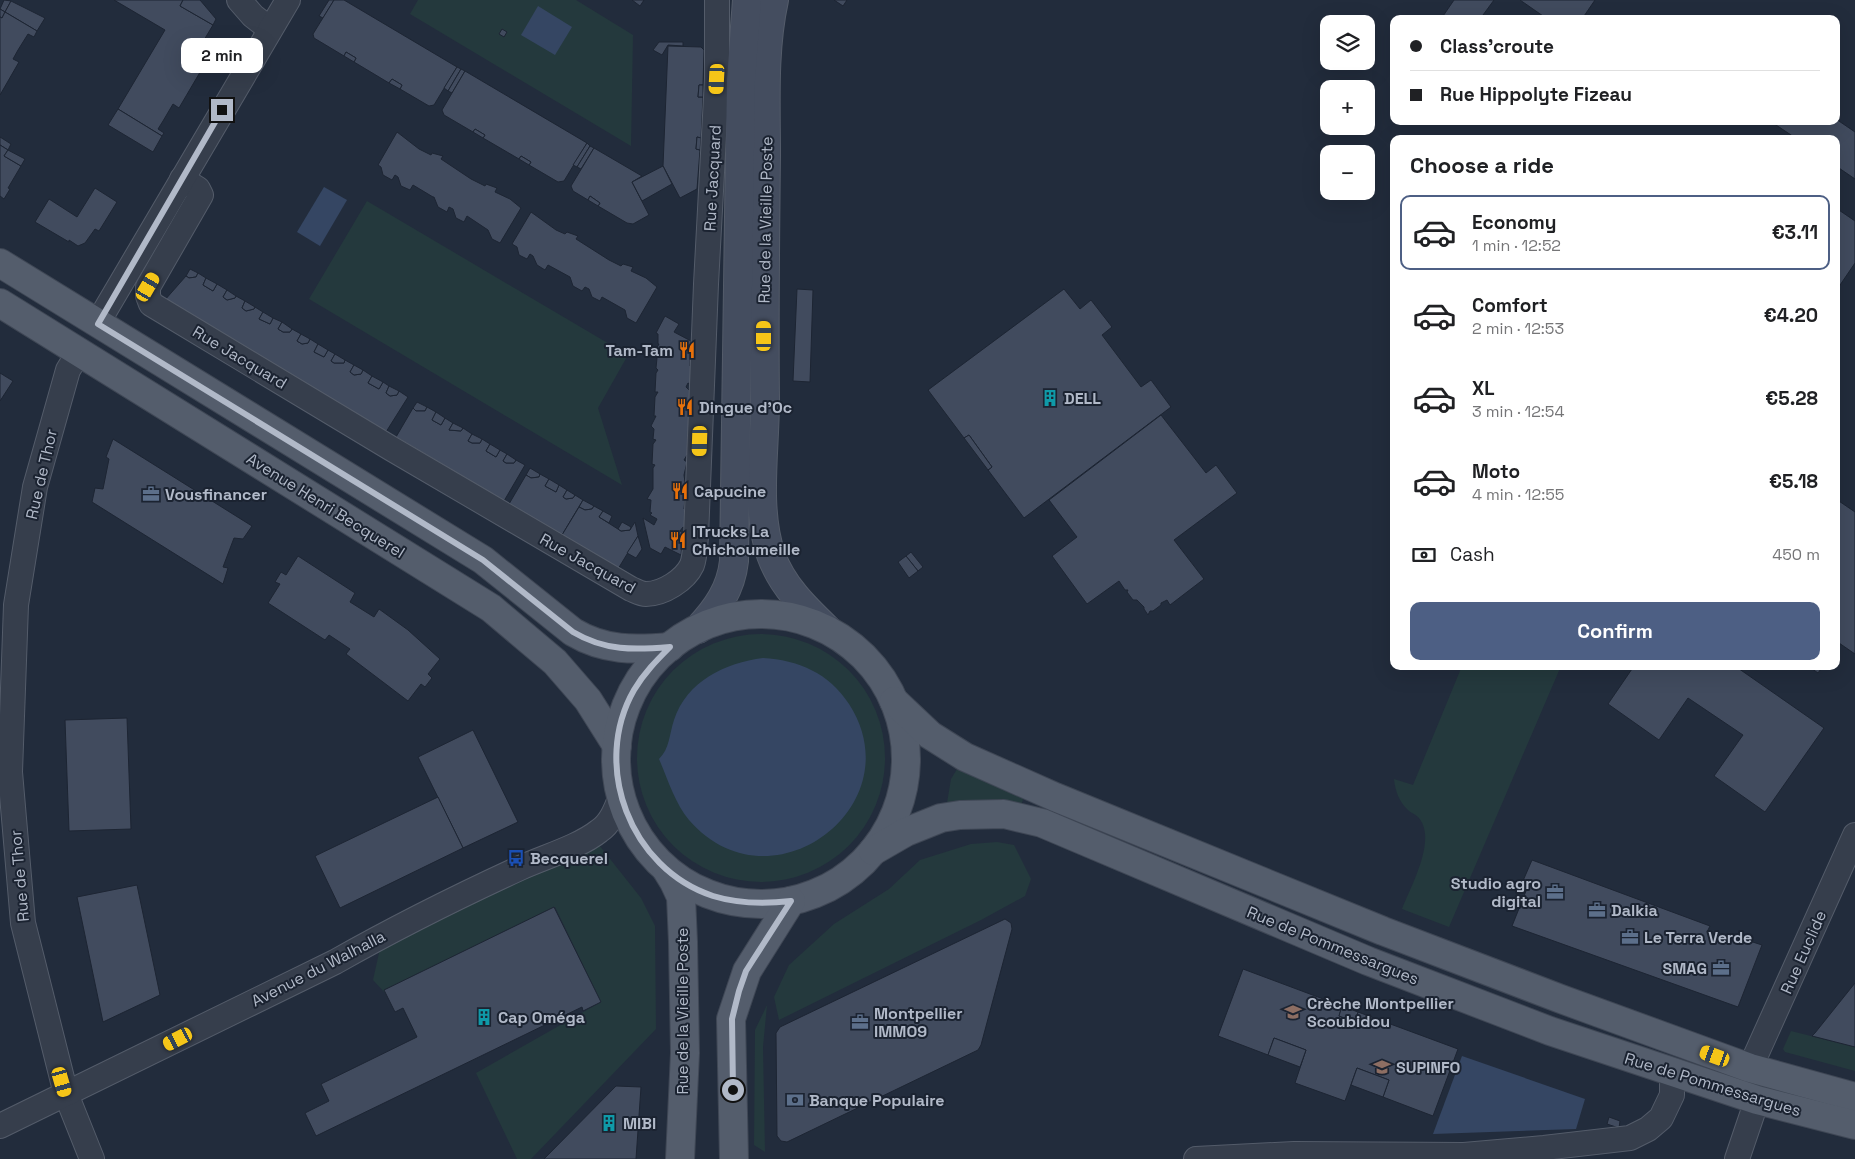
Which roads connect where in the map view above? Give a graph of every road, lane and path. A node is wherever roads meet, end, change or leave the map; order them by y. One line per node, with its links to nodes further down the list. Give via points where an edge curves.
1 (239, 0): 6 (street)
2 (288, 0): 6 (street)
3 (717, 0): 7 (street, Rue Jacquard, via 717,79 696,537 692,564 681,579 656,592 645,594 631,589 151,304 148,287 201,195 198,189)
4 (747, 0): 12 (main road, Rue de la Vieille Poste, via 741,89 734,561 732,577 716,610)
5 (774, 0): 13 (main road, Rue de la Vieille Poste, via 766,79 764,529 771,556 796,599)
6 (270, 29): 7 (street)
7 (182, 179): 10 (street)
8 (0, 263): 10 (main road)
9 (0, 303): 11 (main road, Avenue Henri Becquerel)
10 (98, 324): 15 (main road, via 483,560 587,640 616,648)
11 (79, 352): 14 (street, Rue de Thor, via 68,370 35,487 16,605); 17 (main road, Avenue Henri Becquerel, via 491,608 555,662 588,700)
12 (698, 630): 13 (main road, via 731,618 764,614 806,621); 15 (main road)
13 (828, 630): 16 (main road, via 865,658 882,678)
14 (7, 640): 25 (street, Rue de Thor, via 10,772 23,923)
15 (670, 647): 17 (main road, via 650,667 634,691 623,718)
16 (894, 701): 20 (main road, via 905,739 905,779 894,817); 23 (main road, Rue de Pommessargues, via 930,735 965,756 1046,793 1383,931)
17 (617, 746): 18 (main road)
18 (621, 796): 21 (main road, via 638,835); 25 (street, Avenue du Walhalla, via 606,825 587,839 511,872)
19 (1855, 836): 23 (street, Rue Euclide)
20 (873, 851): 22 (main road, via 850,874 822,891); 24 (main road, Rue de Pommessargues, via 906,832 941,818 1004,814 1042,823 1368,961 1550,1031)
21 (665, 868): 22 (main road, via 686,884 737,902); 31 (main road, Rue de la Vieille Poste, via 680,897 683,942 685,1053)
22 (791, 901): 32 (main road, via 746,971 732,1019)
23 (1750, 1068): 26 (main road, Rue de Pommessargues)
24 (1672, 1073): 27 (main road, Rue de Pommessargues); 33 (street, via 1672,1095 1660,1118 1630,1138 1464,1155 1294,1154)
25 (66, 1094): 29 (street, Avenue du Walhalla); 30 (street, Rue de Thor)
26 (1855, 1097)
27 (1757, 1100): 28 (main road, Rue de Pommessargues); 34 (street)
28 (1855, 1125)
29 (0, 1126)
30 (92, 1159)
31 (680, 1159)
32 (734, 1159)
33 (1196, 1159)
34 (1737, 1159)

